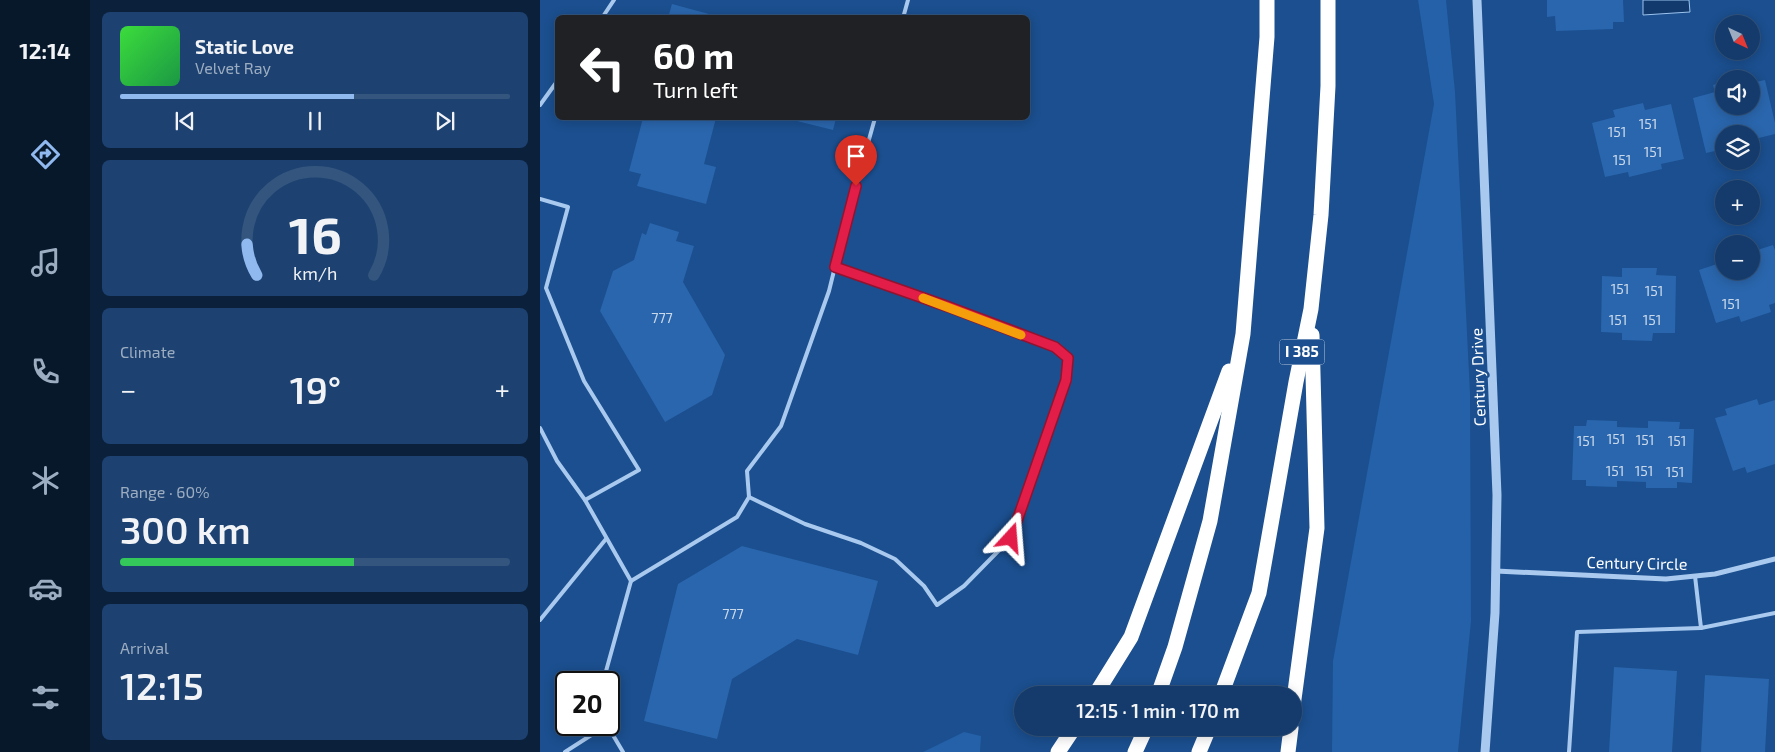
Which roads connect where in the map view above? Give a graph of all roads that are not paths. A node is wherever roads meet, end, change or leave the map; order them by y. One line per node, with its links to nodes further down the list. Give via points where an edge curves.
1 (614, 0): 6 (lane)
2 (908, 0): 7 (lane)
3 (1267, 0): 14 (highway, via 1268,37)
4 (1328, 0): 13 (highway, I 385, via 1322,215)
5 (1477, 0): 20 (street, Century Drive, via 1497,495)
6 (604, 15)
7 (904, 15)
8 (555, 84): 9 (lane)
9 (540, 105)
10 (874, 120): 12 (lane)
11 (540, 199): 17 (lane, via 568,207 546,288 584,381 639,470)
12 (835, 267): 16 (lane, via 781,426 747,471); 16 (lane, via 1055,347 1068,358 1066,380 1011,538 964,586 937,605 924,586 894,559 861,543 805,524)
13 (1311, 309): 29 (highway, I 385, via 1260,593); 30 (highway, via 1317,528)
14 (1243, 334): 27 (highway, via 1131,637); 28 (highway, via 1210,521)
15 (540, 428): 17 (lane, via 557,461)
16 (749, 497): 22 (lane, via 737,517)
17 (585, 500): 18 (lane)
18 (606, 539): 22 (lane); 24 (lane)
19 (1775, 559): 21 (street, Century Circle)
20 (1496, 571): 21 (street, Century Circle, via 1666,579); 43 (street, Century Drive)
21 (1695, 576): 25 (lane)
22 (631, 581): 26 (lane)
23 (1775, 613): 25 (lane)
24 (540, 620)
25 (1701, 628): 44 (lane, via 1577,632)
26 (606, 671)
27 (1100, 686)
28 (1161, 686)
29 (1224, 686)
30 (1296, 686)
31 (590, 736): 37 (lane)
32 (614, 736): 38 (lane)
33 (1069, 736): 39 (highway)
34 (1142, 736): 40 (highway)
35 (1206, 736): 41 (highway)
36 (1290, 736): 42 (highway)
37 (565, 752)
38 (623, 752)
39 (1058, 752)
40 (1135, 752)
41 (1199, 752)
42 (1288, 752)
43 (1485, 752)
44 (1569, 752)

